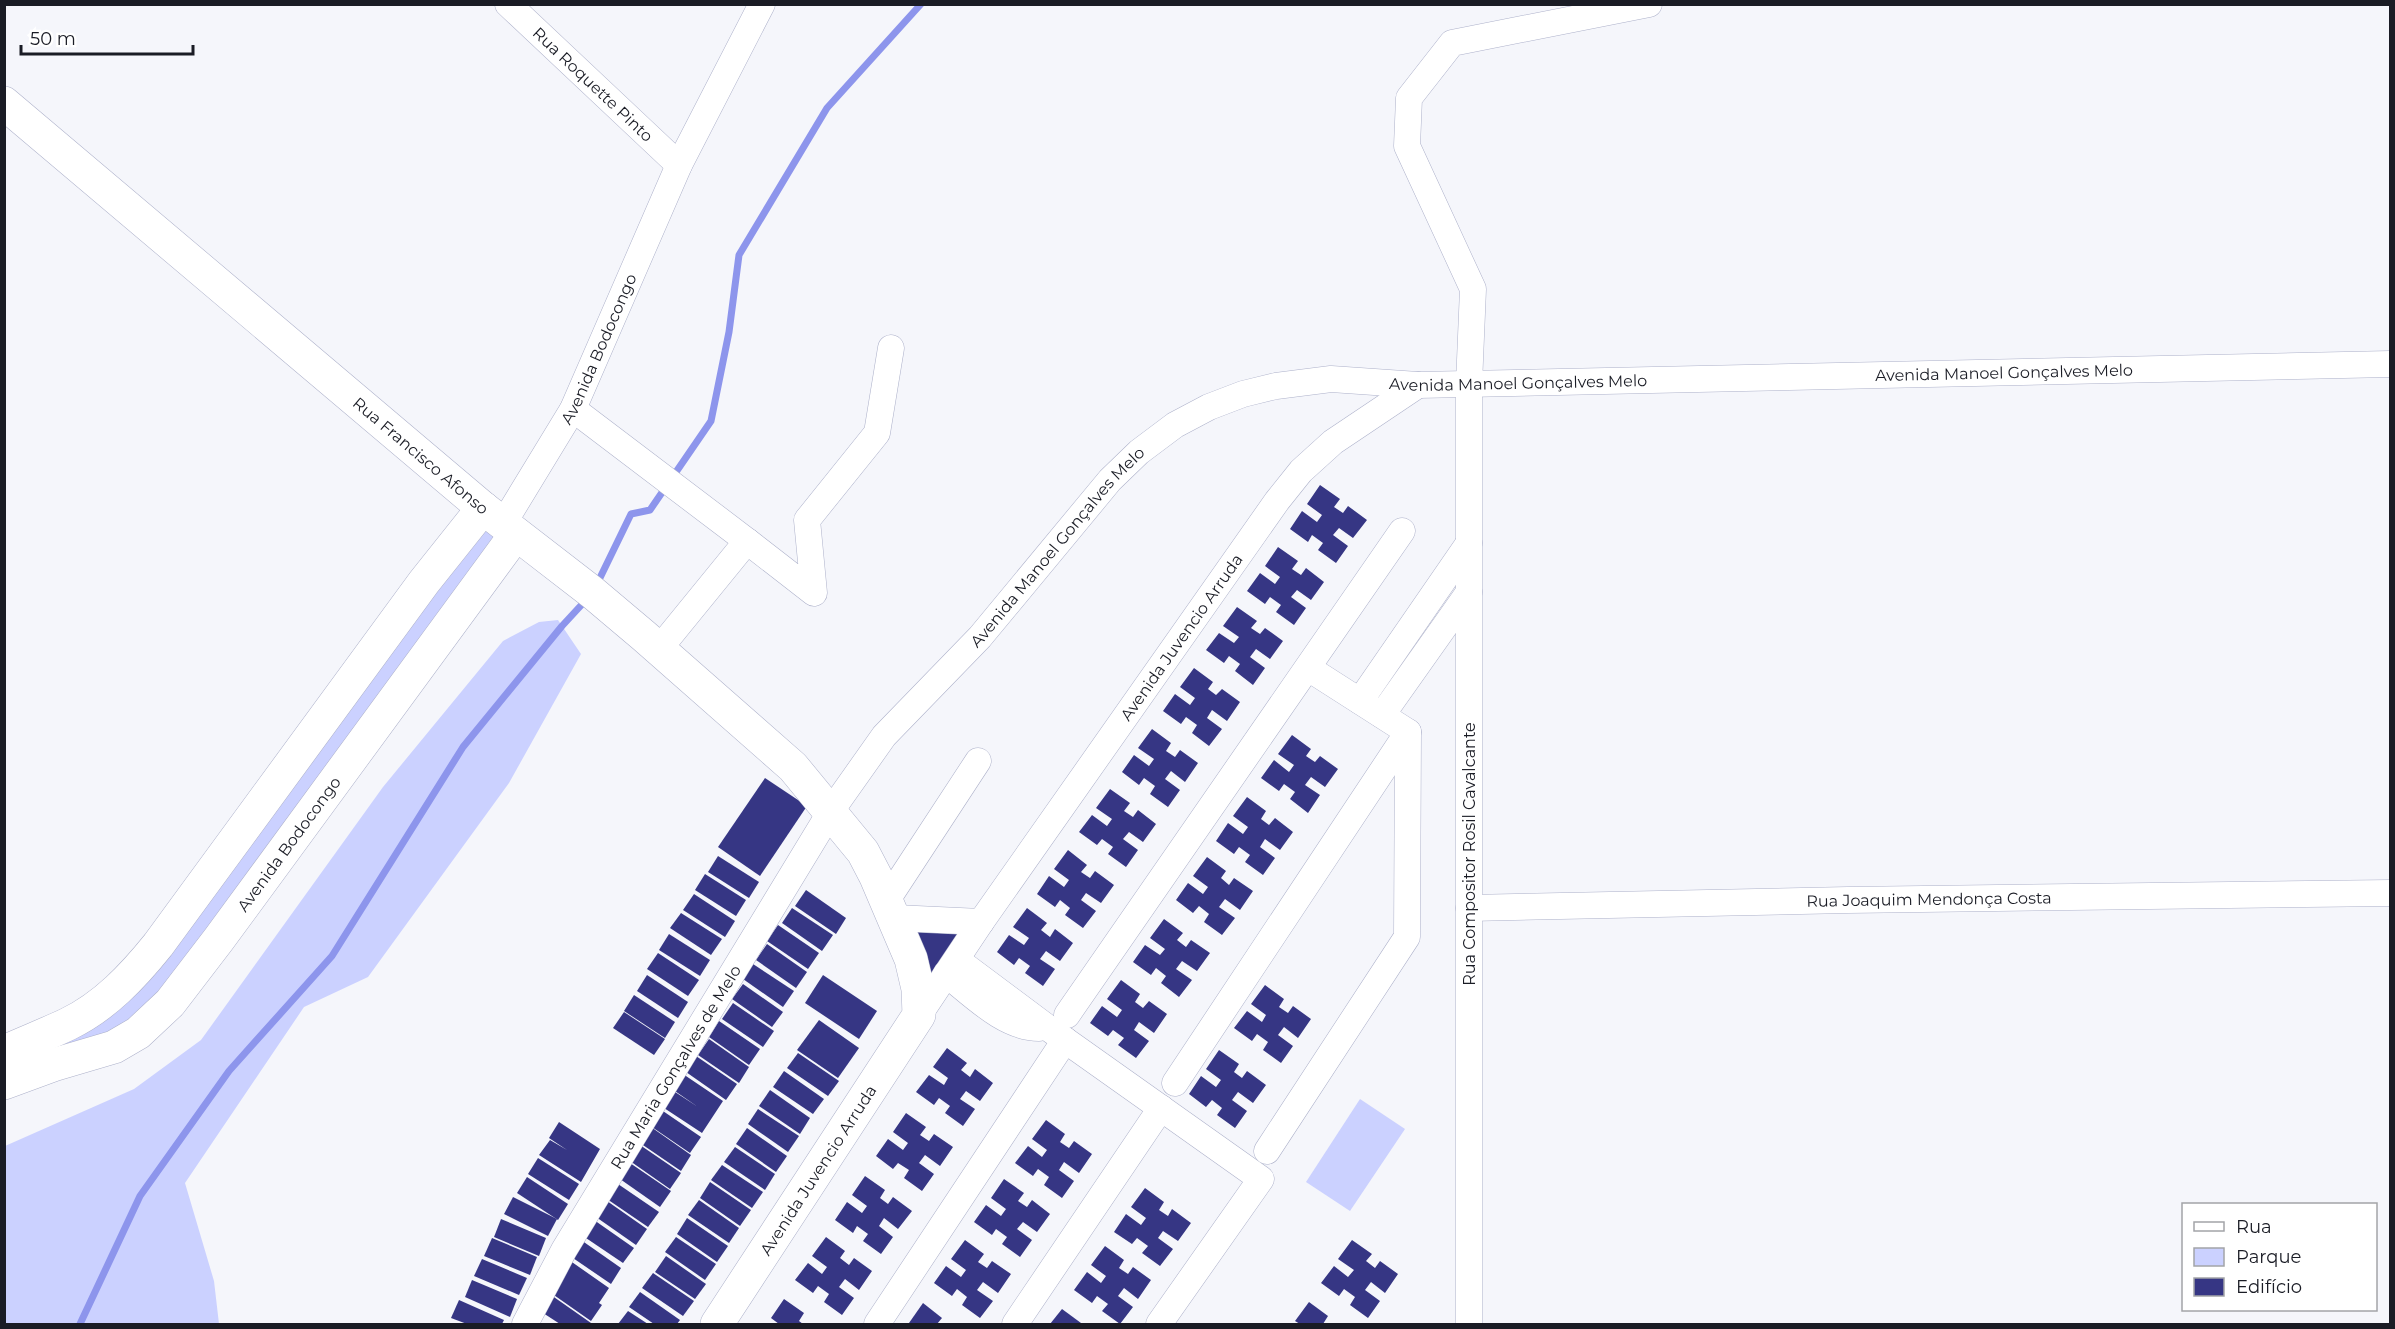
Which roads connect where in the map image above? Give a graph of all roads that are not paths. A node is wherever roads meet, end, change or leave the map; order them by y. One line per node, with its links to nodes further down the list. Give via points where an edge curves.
1 (508, 4): 5 (street, Rua Roquette Pinto)
2 (762, 4): 5 (street, Avenida Bodocongo)
3 (1649, 4): 8 (street, Rua Compositor Rosil Cavalcante, via 1452,43 1409,98 1407,146 1473,289)
4 (4, 103): 11 (street, Rua Francisco Afonso)
5 (678, 165): 10 (street, Avenida Bodocongo)
6 (891, 348): 13 (street, via 877,432 807,519 814,593)
7 (2391, 364): 8 (street, Avenida Manoel Gonçalves Melo)
8 (1469, 384): 9 (street, Avenida Manoel Gonçalves Melo); 14 (street, Rua Compositor Rosil Cavalcante)
9 (1418, 385): 22 (street, Avenida Manoel Gonçalves Melo, via 1331,379 1276,386 1243,394 1175,424 1110,480 980,637 884,736); 26 (street, Avenida Juvencio Arruda, via 1333,442 1301,471)
10 (573, 410): 11 (street, Avenida Bodocongo); 13 (street)
11 (501, 522): 16 (street, Rua Francisco Afonso); 30 (street, Avenida Bodocongo, via 424,582 133,976 70,1023); 31 (street, Avenida Bodocongo, via 170,1003 138,1033 114,1047)
12 (1402, 531): 17 (street)
13 (747, 541): 16 (street)
14 (1469, 543): 15 (street, Rua Compositor Rosil Cavalcante); 18 (street)
15 (1469, 592): 19 (street); 24 (street, Rua Compositor Rosil Cavalcante)
16 (659, 649): 22 (street, Rua Francisco Afonso, via 793,767)
17 (1308, 668): 18 (street); 29 (street)
18 (1360, 701): 19 (street)
19 (1382, 715): 20 (street)
20 (1408, 732): 32 (street); 34 (street, via 1407,937)
21 (978, 761): 25 (street)
22 (831, 812): 25 (street, Rua Francisco Afonso, via 862,852); 35 (street, Rua Maria Gonçalves de Melo, via 564,1250)
23 (2391, 893): 24 (street, Rua Joaquim Mendonça Costa)
24 (1469, 908): 40 (street, Rua Compositor Rosil Cavalcante)
25 (891, 909): 26 (street); 28 (street, Rua Francisco Afonso, via 915,973)
26 (981, 922): 27 (street, Avenida Juvencio Arruda)
27 (951, 967): 28 (street, Avenida Juvencio Arruda); 29 (street)
28 (919, 1015): 36 (street, Avenida Juvencio Arruda)
29 (1060, 1027): 33 (street); 37 (street)
30 (4, 1052)
31 (4, 1083)
32 (1175, 1083)
33 (1161, 1108): 38 (street); 39 (street, via 1260,1179)
34 (1267, 1151)
35 (525, 1324)
36 (717, 1324)
37 (877, 1324)
38 (1015, 1324)
39 (1159, 1324)
40 (1468, 1324)

